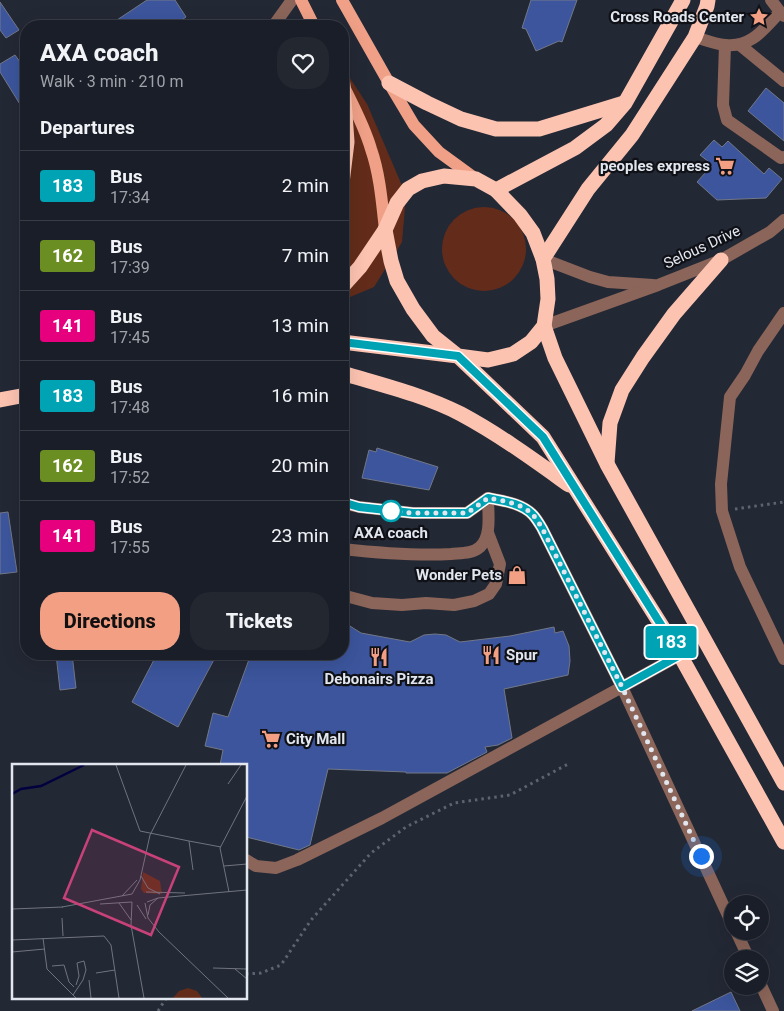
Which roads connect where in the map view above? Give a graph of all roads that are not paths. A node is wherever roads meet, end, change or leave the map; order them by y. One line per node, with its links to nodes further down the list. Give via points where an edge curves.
1 (292, 0): 8 (street)
2 (301, 0): 9 (main road)
3 (342, 0): 14 (main road)
4 (683, 0): 16 (highway)
5 (708, 0): 10 (highway)
6 (771, 0): 7 (street)
7 (782, 14): 12 (street, via 754,40)
8 (277, 20)
9 (311, 20)
10 (695, 37): 11 (street); 22 (highway, via 632,135 588,189)
11 (726, 45): 12 (street); 17 (street, via 723,105 727,120)
12 (740, 45): 13 (street)
13 (784, 81)
14 (389, 83): 16 (highway, via 461,119 496,128 539,129); 18 (main road, via 414,125 439,152)
15 (349, 96): 21 (main road, via 372,150)
16 (625, 103): 19 (highway, via 606,125 575,148)
17 (784, 157)
18 (476, 179): 19 (highway); 21 (highway, via 444,176 422,181 408,189)
19 (496, 190): 22 (highway, via 533,233)
20 (784, 220): 23 (street, Selous Drive, via 770,232)
21 (385, 230): 24 (highway); 29 (highway, via 397,281 413,309 433,336)
22 (543, 259): 25 (street, Selous Drive, via 608,282); 27 (highway, via 548,299)
23 (721, 260): 25 (street, Selous Drive); 33 (highway, via 674,314 622,390 610,423)
24 (349, 279)
25 (658, 285): 27 (street, Selous Drive)
26 (784, 313): 41 (street, via 730,397 721,484 722,511 740,567)
27 (544, 326): 29 (highway, via 531,342 512,354 488,360); 33 (highway, via 555,358)
28 (349, 343): 29 (highway)
29 (458, 356): 34 (highway, via 543,437)
30 (349, 375): 34 (highway, via 428,399 460,414 508,442)
31 (20, 397): 32 (highway)
32 (0, 400)
33 (607, 464): 43 (highway)
34 (577, 491): 40 (highway)
35 (488, 498): 36 (street, via 467,513 413,513); 37 (street); 42 (street, via 515,504 533,514)
36 (349, 504)
37 (488, 534): 38 (street, via 481,546 471,552 432,555); 39 (street, via 500,564 499,570 496,584 489,594 474,601 402,605 372,603)
38 (349, 550)
39 (349, 597)
40 (680, 655): 42 (street); 44 (highway)
41 (784, 659)
42 (622, 687): 45 (street, via 382,818 296,860 276,868 256,866); 46 (street)
43 (784, 783)
44 (784, 842)
45 (248, 861)
46 (724, 907)
47 (766, 995): 48 (street)
48 (773, 1011)

